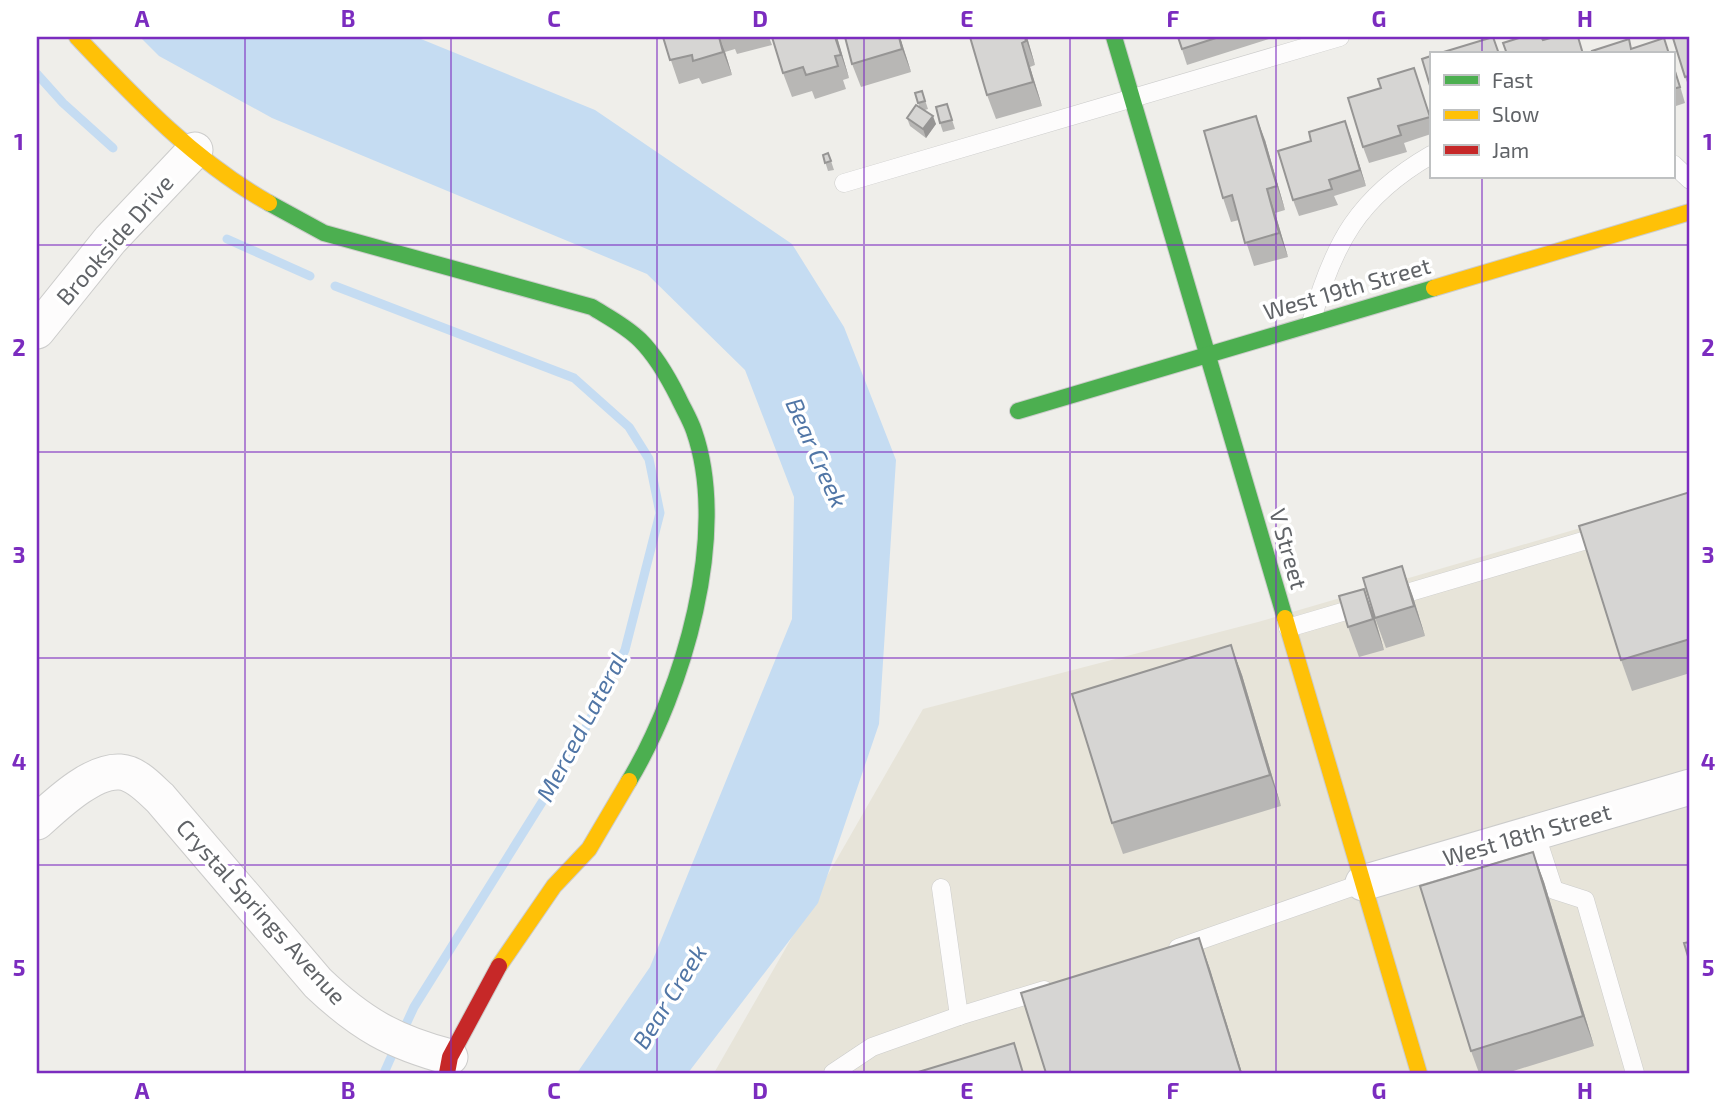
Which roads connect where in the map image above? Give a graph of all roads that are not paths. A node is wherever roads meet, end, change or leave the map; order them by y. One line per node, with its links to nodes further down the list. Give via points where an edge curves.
1 (77, 37): 5 (street, via 156,118)
2 (1114, 37): 4 (street, V Street)
3 (1340, 37): 4 (lane)
4 (1132, 98): 9 (lane); 13 (street, V Street)
5 (195, 150): 12 (street, Brookside Drive, via 110,240); 25 (street, via 248,191 324,233 592,307 640,340 666,373 694,431 705,482 705,551 673,690 650,747 589,849 554,886 495,972)
6 (1430, 156): 11 (lane, via 1359,214 1335,252)
7 (1674, 165): 8 (lane)
8 (1690, 180)
9 (844, 183)
10 (1690, 212): 11 (street, West 19th Street)
11 (1311, 323): 13 (street, West 19th Street)
12 (37, 331)
13 (1207, 354): 14 (street, West 19th Street); 16 (street, V Street)
14 (1018, 411)
15 (1623, 529): 16 (lane)
16 (1288, 628): 20 (street, V Street)
17 (1690, 787): 19 (street, West 18th Street)
18 (37, 822): 25 (street, Crystal Springs Avenue, via 90,779 119,772 141,780 339,1003 374,1029)
19 (1535, 832): 20 (street, West 18th Street); 29 (lane, via 1554,890 1585,900)
20 (1363, 883): 22 (lane); 28 (street, V Street)
21 (941, 888): 24 (lane)
22 (1168, 951)
23 (1063, 984): 24 (lane)
24 (959, 1016): 26 (lane, via 872,1047)
25 (449, 1065)
26 (851, 1068): 27 (lane)
27 (833, 1073)
28 (1419, 1073)
29 (1635, 1073)

